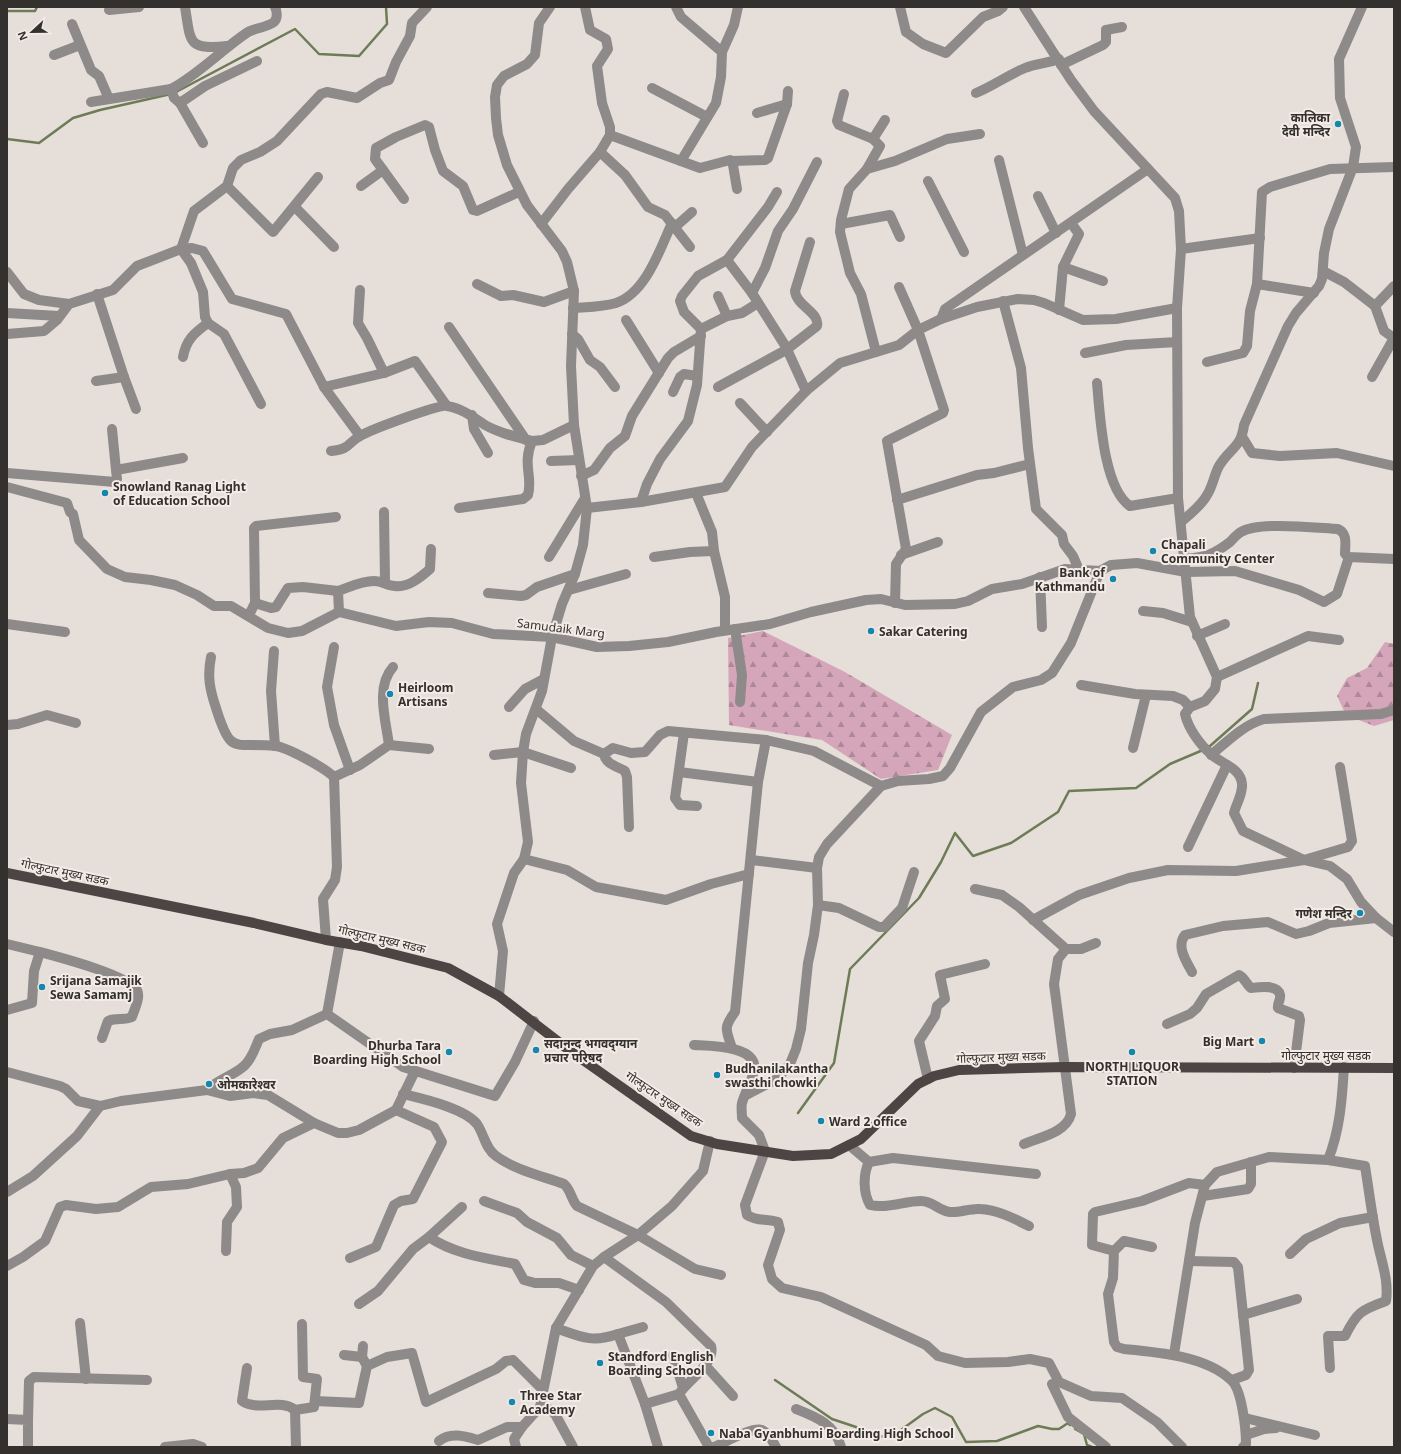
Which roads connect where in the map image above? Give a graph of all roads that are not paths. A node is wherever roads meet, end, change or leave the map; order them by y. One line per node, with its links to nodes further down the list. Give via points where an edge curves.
1 (138, 7): 13 (street)
2 (184, 7): 17 (street, via 190,39 196,45 206,48)
3 (275, 7): 17 (street, via 276,18 273,23 254,28)
4 (427, 7): 49 (street, via 412,23 410,36 390,80 375,85 357,98 327,92 322,94 277,141 241,160 234,168)
5 (550, 7): 52 (street, via 539,23 535,55 527,64 504,76 497,85 495,97 498,135)
6 (585, 7): 34 (street, via 590,30 606,39 608,49 597,66)
7 (676, 7): 18 (street, via 681,17)
8 (738, 7): 18 (street, via 734,25)
9 (900, 7): 10 (street, via 906,32 923,44 946,53 983,17)
10 (1003, 7)
11 (1024, 7): 21 (street)
12 (1362, 7): 42 (street, via 1339,59 1340,98 1356,147)
13 (109, 10)
14 (72, 24): 16 (street)
15 (1122, 27): 21 (street, via 1106,30 1106,42 1103,45)
16 (80, 45): 19 (street); 27 (street, via 91,70 100,76)
17 (228, 46): 26 (street)
18 (722, 52): 31 (street, via 716,103)
19 (54, 55)
20 (257, 61): 26 (street, via 205,86)
21 (1060, 62): 24 (street, via 1026,68); 45 (street, via 1094,111)
22 (652, 88): 31 (street)
23 (788, 91): 29 (street)
24 (976, 93)
25 (844, 94): 35 (street, via 837,121 839,125)
26 (174, 95): 27 (street); 36 (street)
27 (109, 99): 28 (street)
28 (91, 102)
29 (787, 104): 30 (street); 40 (street, via 768,158)
30 (757, 112)
31 (707, 117): 39 (street)
32 (885, 120): 35 (street)
33 (980, 134): 44 (street, via 947,139)
34 (610, 135): 37 (street); 39 (street)
35 (873, 139): 44 (street, via 879,143 880,150)
36 (203, 143)
37 (600, 152): 59 (street); 61 (street, via 625,175 648,207 665,215)
38 (999, 160): 71 (street)
39 (681, 161): 40 (street, via 700,168)
40 (732, 161): 51 (street)
41 (816, 162): 83 (street, via 793,209 778,231 765,268)
42 (1353, 167): 43 (street); 64 (street, via 1330,168 1270,187 1262,192); 74 (street, via 1329,229)
43 (1394, 167)
44 (867, 169): 60 (street, via 849,189)
45 (1148, 169): 58 (street); 69 (street, via 1175,198 1179,212)
46 (383, 170): 50 (street); 52 (street, via 375,158 376,148 428,125 443,171 463,186 472,210 477,211); 55 (street)
47 (318, 177): 56 (street)
48 (928, 181): 70 (street)
49 (227, 186): 56 (street, via 270,231 275,231); 68 (street, via 194,210)
50 (361, 186)
51 (737, 189)
52 (519, 192): 59 (street)
53 (776, 192): 72 (street, via 768,207)
54 (1038, 196): 62 (street)
55 (404, 199)
56 (295, 207): 66 (street)
57 (692, 212): 61 (street)
58 (1071, 223): 62 (street); 73 (street, via 1079,234)
59 (541, 224): 82 (street, via 562,251)
60 (841, 224): 63 (street, via 890,215); 108 (street, via 840,232 850,273 861,294)
61 (673, 225): 67 (street); 91 (street, via 646,279 634,293 618,302)
62 (1056, 233): 71 (street)
63 (900, 237)
64 (1260, 238): 69 (street); 78 (street)
65 (810, 242): 107 (street, via 795,295 797,300 816,317 818,324)
66 (334, 247)
67 (690, 247)
68 (181, 249): 85 (street, via 144,262 113,290); 99 (street, via 191,262 203,292); 121 (street, via 203,251 232,299 286,314)
69 (1181, 249): 92 (street)
70 (964, 252)
71 (1023, 255): 97 (street, via 945,309)
72 (727, 260): 83 (street); 102 (street, via 698,276 680,301 684,312)
73 (1063, 267): 76 (street); 93 (street)
74 (1323, 271): 84 (street); 90 (street, via 1344,282)
75 (7, 272): 89 (street, via 24,294 39,300)
76 (1103, 281)
77 (477, 284): 82 (street, via 501,296 513,295 544,302)
78 (1257, 284): 84 (street); 111 (street, via 1250,311 1247,346 1243,353)
79 (1394, 286): 90 (street)
80 (899, 287): 101 (street)
81 (360, 290): 112 (street, via 358,323)
82 (574, 291): 91 (street)
83 (752, 293): 88 (street)
84 (1314, 293): 133 (street, via 1288,326 1244,424)
85 (97, 294): 89 (street); 115 (street)
86 (718, 296): 96 (street)
87 (1003, 301): 93 (street, via 1034,300); 97 (street); 140 (street, via 1021,368)
88 (758, 303): 96 (street, via 742,313); 107 (street)
89 (69, 304): 95 (street)
90 (1375, 306): 105 (street, via 1384,331)
91 (573, 308): 104 (street)
92 (1177, 308): 93 (street, via 1116,319 1083,320); 106 (street)
93 (1059, 310)
94 (7, 313): 95 (street)
95 (59, 316): 103 (street, via 44,331)
96 (727, 316): 102 (street)
97 (941, 319): 101 (street)
98 (626, 320): 113 (street)
99 (208, 323): 110 (street, via 192,334 185,345); 125 (street, via 224,334)
100 (448, 327): 134 (street)
101 (918, 330): 108 (street, via 899,345); 148 (street, via 944,410 943,413 887,440)
102 (701, 333): 113 (street, via 674,352); 114 (street)
103 (7, 334)
104 (572, 334): 119 (street, via 578,339 590,360 600,367); 129 (street)
105 (1394, 338): 116 (street)
106 (1177, 342): 109 (street, via 1126,345); 147 (street)
107 (786, 350): 120 (street); 122 (street)
108 (876, 352): 122 (street, via 840,363)
109 (1085, 353)
110 (183, 356)
111 (1207, 362)
112 (384, 373): 121 (street); 126 (street, via 415,361)
113 (659, 373): 144 (street, via 632,416 625,436 610,448 594,470)
114 (697, 376): 123 (street, via 684,374); 149 (street, via 688,422 660,459)
115 (124, 377): 117 (street); 127 (street)
116 (1372, 377)
117 (96, 381)
118 (1097, 383): 147 (street, via 1108,464 1120,496 1130,506)
119 (615, 387)
120 (718, 387)
121 (324, 388): 132 (street)
122 (806, 391): 131 (street)
123 (673, 392)
124 (740, 403): 131 (street)
125 (261, 404)
126 (446, 405): 128 (street); 132 (street)
127 (136, 409)
128 (472, 415): 134 (street, via 486,425); 136 (street, via 474,429)
129 (574, 425): 134 (street, via 543,440); 138 (street)
130 (112, 429): 142 (street)
131 (767, 432): 146 (street, via 752,447 728,485)
132 (360, 436): 135 (street, via 344,450)
133 (1242, 438): 141 (street, via 1252,453 1280,456 1337,453); 154 (street, via 1218,467 1207,496)
134 (529, 441): 151 (street, via 526,460 530,489 528,495 523,499)
135 (331, 451)
136 (488, 453)
137 (183, 458): 142 (street)
138 (578, 460): 139 (street); 144 (street)
139 (551, 461)
140 (1030, 464): 148 (street, via 977,475); 164 (street, via 1036,509 1062,535 1064,544)
141 (1394, 466)
142 (116, 470): 143 (street, via 115,482)
143 (7, 473)
144 (581, 476): 150 (street)
145 (7, 488): 178 (street, via 67,504 73,514 79,540 107,569 125,577 175,585 214,606 231,606)
146 (696, 493): 149 (street); 157 (street, via 712,532)
147 (1178, 498): 154 (street)
148 (897, 500): 158 (street, via 906,549)
149 (641, 502): 150 (street)
150 (586, 503): 159 (street); 167 (street, via 583,545)
151 (459, 508)
152 (384, 512): 170 (street)
153 (336, 517): 174 (street, via 254,528)
154 (1181, 522): 162 (street)
155 (938, 542): 158 (street)
156 (432, 549): 170 (street, via 430,569 419,578 402,586 393,586)
157 (714, 551): 160 (street); 183 (street)
158 (901, 555): 175 (street, via 896,564)
159 (549, 557)
160 (654, 557)
161 (1349, 557): 162 (street, via 1345,554 1343,531 1284,527 1252,528 1241,532 1206,557); 163 (street); 166 (street, Samudaik Marg, via 1337,594 1324,602 1299,590 1235,571)
162 (1185, 559): 166 (street)
163 (1394, 559)
164 (1079, 570): 165 (street, Samudaik Marg); 169 (street, Samudaik Marg, via 1065,569)
165 (1100, 571): 166 (street, Samudaik Marg, via 1111,565 1138,563); 220 (street, via 1071,643 1052,673 1041,680 1013,687 981,712 943,776)
166 (1186, 572): 179 (street)
167 (575, 574): 171 (street); 173 (street, via 536,587 526,595)
168 (626, 574): 171 (street)
169 (1040, 577): 175 (street, Samudaik Marg, via 1022,584 992,589 968,601 955,604); 182 (street)
170 (385, 582): 172 (street, via 361,582)
171 (569, 590): 186 (street)
172 (338, 591): 174 (street, via 288,588 276,607); 177 (street)
173 (488, 593)
174 (255, 603): 178 (street)
175 (896, 603): 183 (street, Samudaik Marg, via 881,599 866,600 770,624)
176 (1143, 611): 179 (street, via 1163,613)
177 (339, 612): 178 (street, via 302,631 288,633 268,628); 186 (street, Samudaik Marg, via 396,626 429,622 452,623 493,634)
178 (249, 616)
179 (1192, 622): 185 (street)
180 (7, 624): 184 (street)
181 (1225, 624): 185 (street)
182 (1042, 628)
183 (730, 630): 186 (street, Samudaik Marg, via 668,642 597,648); 196 (street, via 742,675)
184 (65, 632)
185 (1197, 636): 192 (street)
186 (552, 637): 193 (street)
187 (1338, 640): 192 (street, via 1308,636)
188 (334, 647): 216 (street, via 327,688 334,725)
189 (274, 652): 206 (street, via 271,691)
190 (211, 657): 206 (street, via 208,686 224,733 240,746)
191 (393, 667): 205 (street, via 388,675 383,696)
192 (1217, 677): 198 (street, via 1215,689 1205,701)
193 (544, 679): 197 (street, via 525,689); 199 (street)
194 (1081, 685): 195 (street)
195 (1146, 695): 198 (street, via 1173,696 1183,700); 207 (street)
196 (740, 702)
197 (509, 707)
198 (1190, 707): 212 (street, via 1185,714 1188,725)
199 (536, 708): 209 (street); 210 (street, via 574,741)
200 (1394, 710): 212 (street, via 1381,714 1264,719 1244,728)
201 (76, 723): 202 (street, via 47,715)
202 (7, 725)
203 (684, 733): 204 (street); 210 (street, via 668,732 660,735 644,752 631,753 613,748); 217 (street)
204 (766, 740): 219 (street); 220 (street, via 814,751)
205 (389, 744): 208 (street); 216 (street)
206 (276, 746): 218 (street, via 327,770)
207 (1133, 748)
208 (429, 749)
209 (522, 752): 211 (street); 215 (street); 224 (street, via 521,783 528,842)
210 (604, 754): 222 (street, via 609,764 625,771 627,776)
211 (494, 755)
212 (1211, 755): 213 (street)
213 (1226, 765): 223 (street); 226 (street, via 1239,773 1242,783 1234,813 1244,831)
214 (1340, 767): 226 (street, via 1352,841 1348,847)
215 (571, 768)
216 (350, 770): 218 (street)
217 (679, 772): 219 (street); 221 (street, via 675,794 677,802 680,805)
218 (334, 777): 236 (street, via 337,867 335,880 322,899)
219 (758, 782): 225 (street)
220 (881, 786): 227 (street, via 827,844 819,857)
221 (697, 806)
222 (629, 827)
223 (1188, 847)
224 (524, 859): 230 (street, via 567,870 596,887 666,900); 244 (street, via 514,873 497,924 503,950)
225 (751, 860): 227 (street); 230 (street)
226 (1304, 860): 233 (street, via 1330,866 1347,879 1361,902); 234 (street, via 1236,871 1168,870 1129,878 1079,895)
227 (817, 868): 232 (street)
228 (914, 872): 232 (street, via 902,908 884,927 839,908)
229 (7, 873): 236 (main road, गोल्फुटार मुख्य सडक)
230 (749, 874): 251 (street, via 735,1012 726,1024)
231 (975, 889): 234 (street, via 1002,895)
232 (818, 905): 261 (street, via 808,963 801,1029 790,1064 777,1079)
233 (1376, 918): 235 (street); 243 (street, via 1328,923 1296,934 1268,922 1223,926 1185,935 1181,947)
234 (1033, 920): 240 (street)
235 (1394, 932)
236 (326, 940): 237 (main road, गोल्फुटार मुख्य सडक)
237 (340, 942): 244 (main road, गोल्फुटार मुख्य सडक, via 448,968); 246 (street)
238 (1096, 943): 240 (street, via 1081,949)
239 (7, 944): 241 (street)
240 (1066, 949): 252 (street, via 1058,960 1054,984)
241 (40, 952): 245 (street, via 34,971 32,1003); 249 (street, via 86,965 129,983 137,990 138,997 132,1017 124,1021 114,1018 108,1021)
242 (985, 964): 258 (street, via 940,975 945,999 937,1006 935,1016 919,1041)
243 (1192, 972)
244 (500, 996): 247 (main road, गोल्फुटार मुख्य सडक)
245 (7, 1010)
246 (327, 1014): 256 (street, via 403,1067); 259 (street, via 292,1030 259,1039 250,1060 243,1067 215,1082)
247 (534, 1021): 256 (street, via 515,1062 494,1096); 265 (main road, गोल्फुटार मुख्य सडक, via 691,1136)
248 (1167, 1024): 254 (street, via 1190,1014 1206,994 1239,975 1251,988 1269,987 1277,990 1280,997 1278,1008 1298,1016 1300,1020)
249 (102, 1038)
250 (694, 1045): 251 (street)
251 (732, 1048): 261 (street, via 746,1053 752,1060 754,1069)
252 (1064, 1067): 254 (main road, गोल्फुटार मुख्य सडक); 258 (main road, गोल्फुटार मुख्य सडक, via 958,1070); 266 (street, via 1071,1114 1069,1121 1063,1128)
253 (1344, 1067): 254 (main road, गोल्फुटार मुख्य सडक); 255 (main road, गोल्फुटार मुख्य सडक); 269 (street, via 1340,1119 1336,1142)
254 (1294, 1068)
255 (1394, 1068)
256 (414, 1071): 260 (street)
257 (7, 1072): 262 (street, via 60,1086 78,1101)
258 (928, 1079): 267 (main road, गोल्फुटार मुख्य सडक, via 918,1084 861,1139)
259 (207, 1090): 262 (street, via 121,1100); 264 (street, via 230,1096 253,1093 268,1095)
260 (403, 1094): 263 (street); 281 (street, via 439,1103 466,1116 476,1124 494,1155 506,1163 564,1184 569,1188 572,1201 577,1206)
261 (746, 1095): 268 (street, via 742,1103 742,1118 758,1135)
262 (100, 1106): 275 (street, via 78,1136 33,1176)
263 (396, 1110): 264 (street, via 359,1130 347,1133 330,1130); 288 (street, via 434,1127 442,1142 413,1199 394,1205 376,1247)
264 (314, 1123): 272 (street, via 283,1138 258,1168)
265 (710, 1141): 268 (main road, गोल्फुटार मुख्य सडक); 281 (street, via 702,1171 672,1206)
266 (1024, 1144)
267 (849, 1145): 268 (main road, गोल्फुटार मुख्य सडक, via 831,1154 793,1156); 270 (street)
268 (766, 1151): 342 (street, via 745,1205 747,1215 756,1220 768,1218 778,1222 780,1230 768,1266 772,1279 782,1288 821,1297 926,1345 938,1356 965,1362 1030,1359 1048,1363 1059,1382 1091,1396 1122,1398 1157,1422)
269 (1328, 1160): 271 (street, via 1269,1158); 279 (street, via 1365,1166)
270 (869, 1162): 273 (street, via 893,1158); 280 (street, via 865,1170 865,1180 870,1206 922,1201 949,1212 980,1209 1004,1213)
271 (1251, 1162): 274 (street, via 1217,1172); 276 (street, via 1248,1188)
272 (230, 1174): 284 (street, via 236,1187 237,1207 227,1222); 290 (street, via 188,1184 150,1187 118,1207 96,1209 66,1205 60,1208 45,1241)
273 (1036, 1174)
274 (1206, 1185): 276 (street); 285 (street, via 1189,1183 1142,1201 1095,1212 1092,1245)
275 (7, 1192)
276 (1202, 1196): 289 (street)
277 (484, 1200): 291 (street, via 517,1213 526,1222 557,1238 571,1255)
278 (462, 1207): 282 (street)
279 (1373, 1217): 286 (street, via 1340,1223 1306,1239); 309 (street, via 1386,1272 1386,1301 1364,1309 1354,1318 1344,1336 1328,1336)
280 (1029, 1226)
281 (638, 1235): 287 (street); 292 (street, via 695,1269)
282 (429, 1237): 293 (street, via 441,1246 471,1256 515,1264 524,1280 535,1283 559,1283); 295 (street, via 413,1249 378,1291)
283 (1152, 1247): 285 (street, via 1124,1241)
284 (226, 1251)
285 (1114, 1251): 303 (street, via 1113,1278 1108,1298 1114,1342 1117,1347 1124,1349)
286 (1290, 1254)
287 (604, 1257): 291 (street); 307 (street, via 666,1302 711,1346 713,1353)
288 (350, 1258)
289 (1189, 1261): 296 (street, via 1237,1264); 303 (street)
290 (7, 1266)
291 (593, 1266): 293 (street)
292 (721, 1275)
293 (579, 1290): 300 (street)
294 (1297, 1299): 296 (street)
295 (359, 1304)
296 (1243, 1315): 312 (street, via 1249,1370 1246,1375)
297 (80, 1323): 310 (street)
298 (302, 1324): 317 (street, via 303,1377 317,1380)
299 (643, 1327): 301 (street)
300 (556, 1328): 301 (street, via 588,1340); 314 (street)
301 (618, 1334): 318 (street)
302 (363, 1346): 306 (street)
303 (1174, 1354): 312 (street, via 1211,1367)
304 (344, 1355): 306 (street)
305 (672, 1356): 315 (street)
306 (365, 1361): 314 (street, via 412,1353 426,1402 496,1369 506,1361 513,1360); 317 (street, via 359,1403)
307 (705, 1365): 315 (street); 316 (street)
308 (247, 1368): 321 (street, via 242,1400 248,1405 288,1404)
309 (1330, 1368)
310 (86, 1379): 311 (street); 324 (street, via 34,1377 29,1382)
311 (147, 1380)
312 (1232, 1380): 322 (street)
313 (1052, 1384): 341 (street, via 1068,1417)
314 (543, 1390): 319 (street)
315 (681, 1391): 318 (street); 337 (street)
316 (733, 1396)
317 (315, 1401): 321 (street, via 314,1407)
318 (645, 1404): 336 (street)
319 (540, 1407): 325 (street); 335 (street, via 546,1407 554,1414)
320 (796, 1409): 340 (street, via 821,1419 838,1439)
321 (295, 1410): 333 (street)
322 (1245, 1418): 326 (street); 327 (street)
323 (7, 1419): 324 (street)
324 (28, 1420): 330 (street)
325 (522, 1427): 329 (street, via 507,1427 478,1440 446,1436); 334 (street, via 514,1439)
326 (1281, 1427): 327 (street); 328 (street)
327 (1246, 1435): 343 (street, via 1246,1444)
328 (1315, 1435)
329 (439, 1441)
330 (28, 1447)
331 (165, 1447): 332 (street, via 193,1444)
332 (202, 1447)
333 (296, 1447)
334 (516, 1447)
335 (573, 1447)
336 (658, 1447)
337 (709, 1447)
338 (714, 1447): 339 (street, via 753,1429 766,1432)
339 (776, 1447)
340 (840, 1447)
341 (1106, 1447)
342 (1182, 1447)
343 (1243, 1447)

